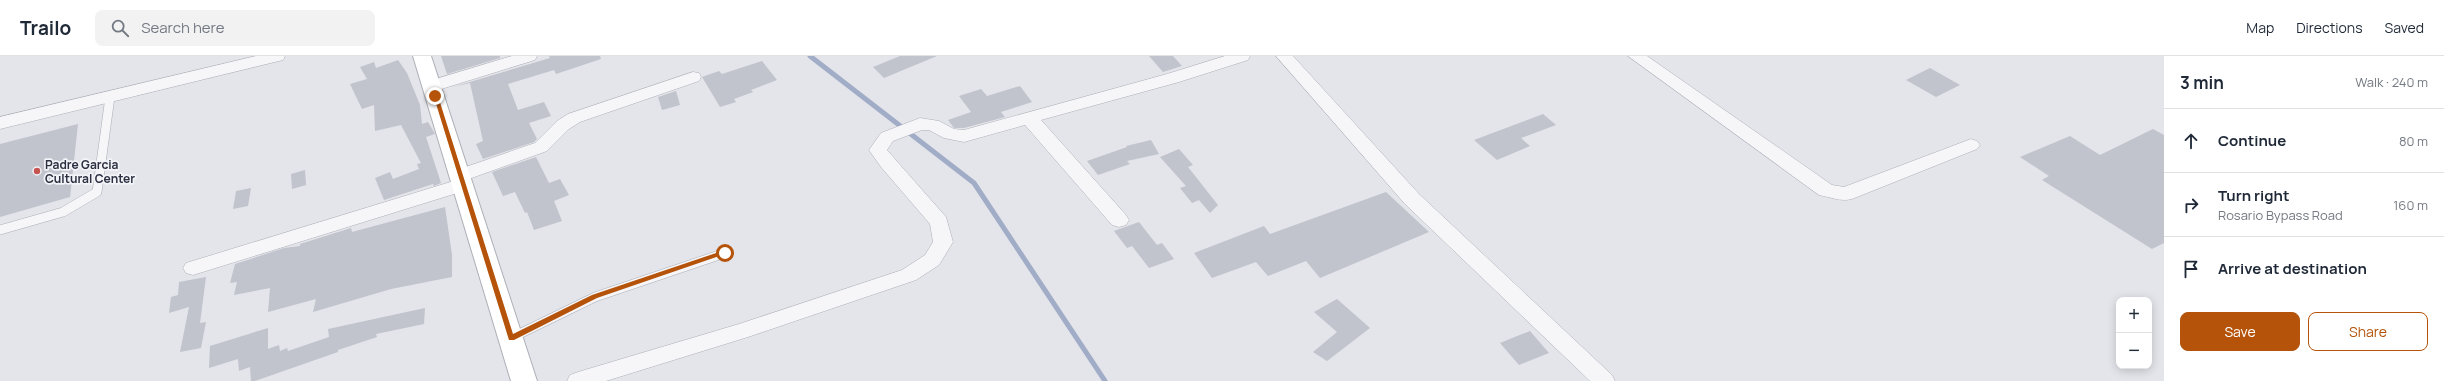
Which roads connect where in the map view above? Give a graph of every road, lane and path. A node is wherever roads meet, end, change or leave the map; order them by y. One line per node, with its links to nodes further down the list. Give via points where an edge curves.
1 (277, 56): 9 (street)
2 (422, 56): 8 (main road)
3 (529, 56): 8 (street)
4 (1242, 56): 10 (street)
5 (1284, 56): 21 (street, via 1412,199)
6 (1636, 56): 12 (street, via 1826,190 1845,194)
7 (693, 77): 13 (street, via 560,124 552,139 541,146)
8 (432, 86): 13 (main road)
9 (110, 97): 11 (street); 15 (lane, via 96,192 86,202 65,212)
10 (1029, 118): 14 (street); 20 (street, via 964,136 950,134 932,125 920,124 887,137 878,150 939,222 943,242 932,260 909,275 741,331)
11 (0, 123)
12 (1971, 145)
13 (462, 180): 17 (street); 18 (main road)
14 (1119, 220)
15 (0, 230)
16 (725, 253): 18 (lane, via 595,296)
17 (193, 268)
18 (511, 338): 19 (main road)
19 (524, 381)
20 (578, 381)
21 (1604, 381)

